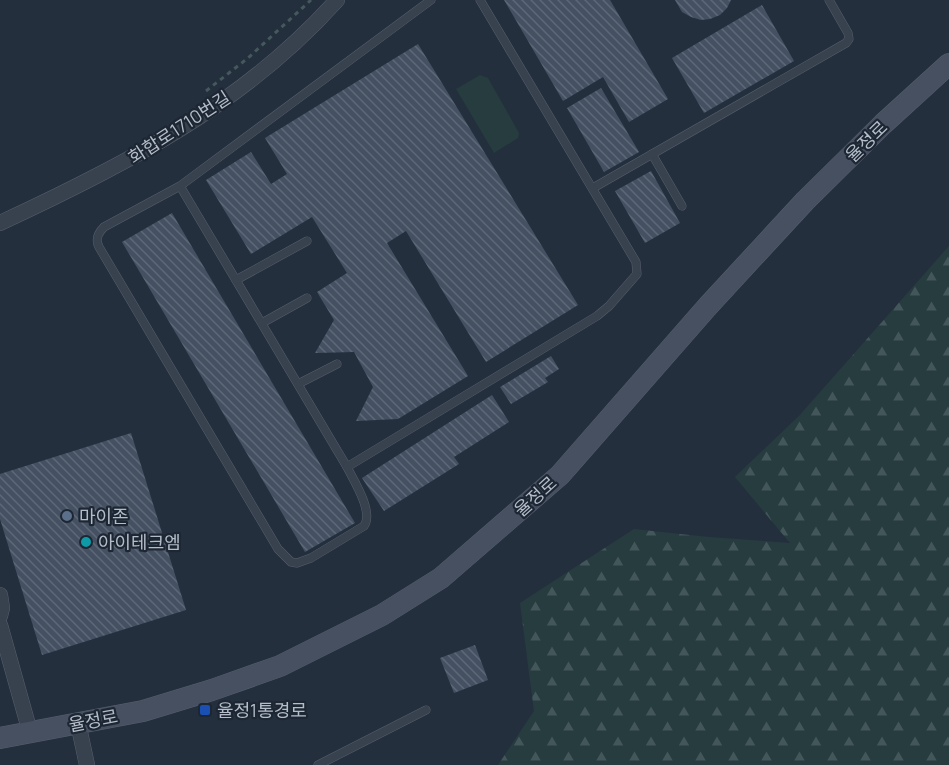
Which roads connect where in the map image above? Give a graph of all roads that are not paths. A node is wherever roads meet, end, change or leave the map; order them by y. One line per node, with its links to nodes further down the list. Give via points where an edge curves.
1 (337, 0): 10 (street, 화합로1710번길, via 319,21 219,104 160,143 89,182)
2 (431, 0): 7 (lane)
3 (480, 0): 8 (lane)
4 (829, 0): 6 (lane, via 849,33 846,44)
5 (949, 64): 22 (main road, 율정로, via 805,201 560,475 441,578 382,615 280,666 143,711)
6 (652, 154): 8 (lane); 9 (lane)
7 (180, 186): 12 (lane); 17 (lane, via 104,227 97,243 278,549 291,562 311,558 367,522 366,507)
8 (592, 188): 17 (lane, via 636,262 634,279 597,316)
9 (682, 206)
10 (0, 223)
11 (307, 241): 12 (lane)
12 (236, 280): 14 (lane)
13 (307, 298): 14 (lane)
14 (262, 323): 16 (lane)
15 (337, 364): 16 (lane)
16 (298, 384): 17 (lane)
17 (347, 467)
18 (0, 595): 19 (street)
19 (0, 616)
20 (0, 626): 23 (street)
21 (426, 710): 26 (lane)
22 (78, 723): 23 (main road, 율정로); 25 (street)
23 (30, 732): 24 (main road, 율정로)
24 (0, 738)
25 (87, 765)
26 (318, 765)

